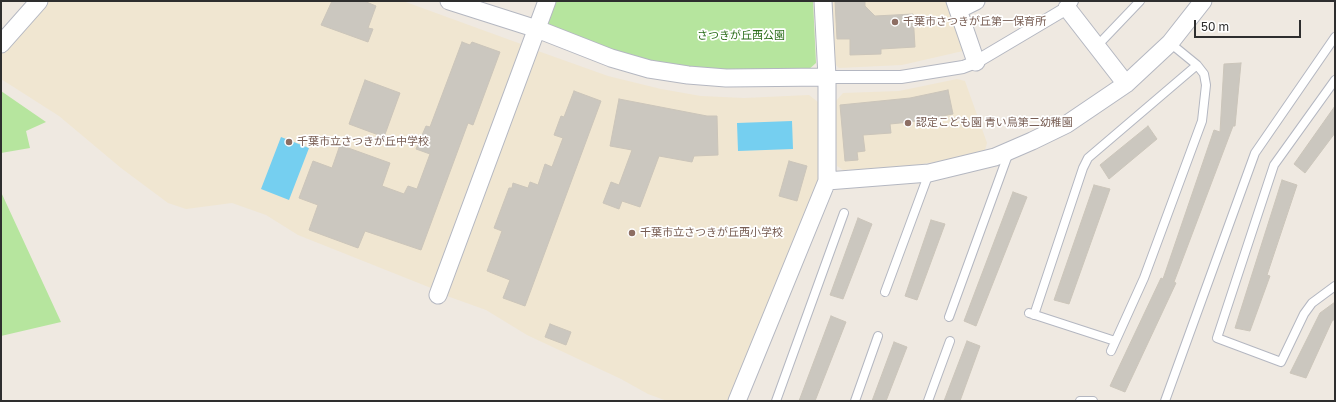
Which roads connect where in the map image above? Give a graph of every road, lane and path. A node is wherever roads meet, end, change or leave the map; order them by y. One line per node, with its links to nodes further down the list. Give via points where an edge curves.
1 (39, 1): 13 (street)
2 (449, 1): 10 (street)
3 (547, 1): 10 (street)
4 (822, 1): 17 (street)
5 (976, 1): 9 (street)
6 (1140, 1): 14 (lane)
7 (1203, 1): 12 (street)
8 (1070, 4): 14 (street); 15 (street)
9 (956, 5): 15 (street)
10 (537, 29): 17 (street, via 611,58 665,72 726,78); 26 (street)
11 (1335, 37): 38 (lane, via 1255,153)
12 (1170, 43): 16 (lane); 19 (street)
13 (1, 44)
14 (1097, 46): 19 (street)
15 (976, 62): 17 (street, via 963,67 901,77)
16 (1197, 65): 30 (lane, via 1204,74 1206,85 1202,122 1144,278); 30 (lane, via 1088,158 1032,314)
17 (827, 77): 22 (street)
18 (1335, 80): 24 (lane, via 1274,166 1217,338 1281,362 1304,314 1312,303)
19 (1126, 84): 20 (street, via 1067,124)
20 (1009, 151): 21 (street); 27 (lane)
21 (929, 173): 22 (street); 25 (lane)
22 (826, 181): 32 (street)
23 (844, 213): 33 (lane)
24 (1335, 286)
25 (885, 292)
26 (438, 295)
27 (949, 316)
28 (878, 336): 34 (lane)
29 (950, 341): 35 (lane)
30 (1115, 341): 31 (lane)
31 (1111, 351)
32 (737, 401)
33 (776, 401)
34 (855, 401)
35 (928, 401)
36 (1080, 401): 37 (lane)
37 (1093, 401)
38 (1165, 401)

